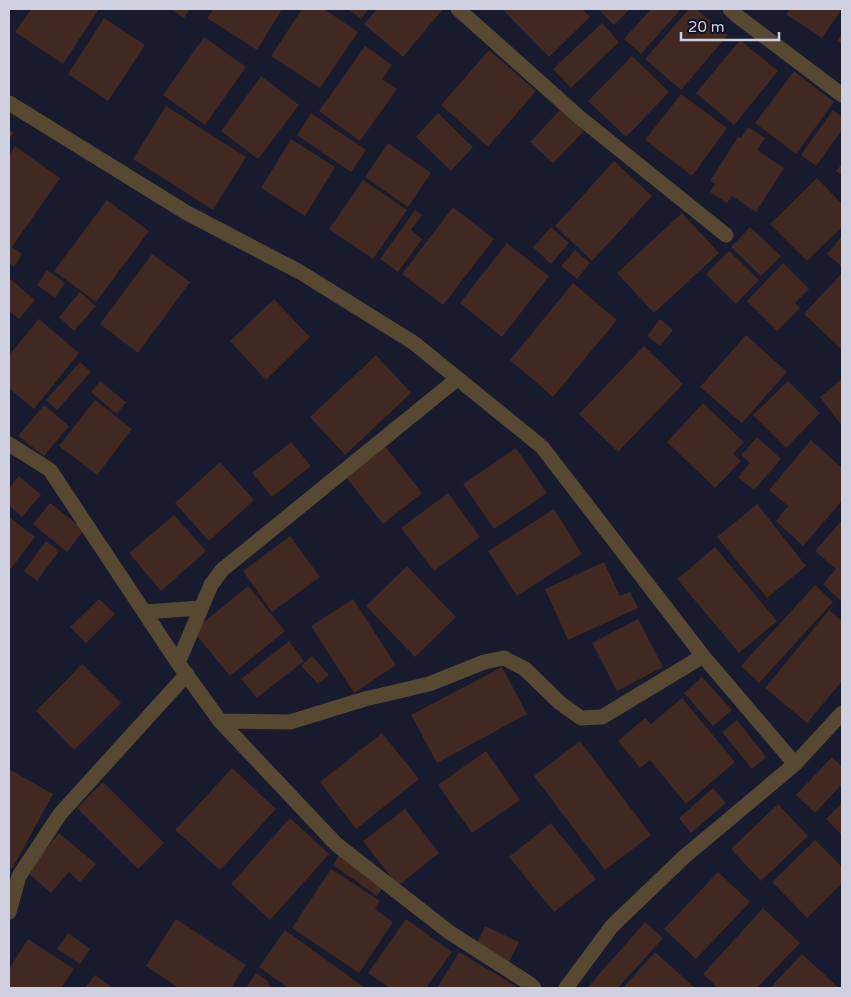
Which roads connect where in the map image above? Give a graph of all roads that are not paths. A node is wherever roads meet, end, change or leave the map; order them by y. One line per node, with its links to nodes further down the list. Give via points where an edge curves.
1 (458, 9): 5 (street, via 579,117)
2 (730, 9): 3 (street)
3 (842, 95)
4 (9, 103): 6 (street, via 187,213 300,272 414,343)
5 (726, 235)
6 (457, 378): 8 (street, via 222,570); 10 (street, via 542,447)
7 (9, 444): 9 (street, via 50,470)
8 (201, 608): 9 (street); 11 (street)
9 (145, 612): 11 (street)
10 (703, 656): 13 (street, via 602,717 581,718 560,703 525,669 504,658 484,662 429,684 290,722); 14 (street)
11 (182, 668): 13 (street); 15 (street, via 60,814 19,876)
12 (842, 713): 14 (street)
13 (220, 721): 16 (street, via 336,844 449,932)
14 (795, 764): 17 (street, via 684,857 612,926)
15 (9, 912)
16 (534, 988)
17 (566, 988)

